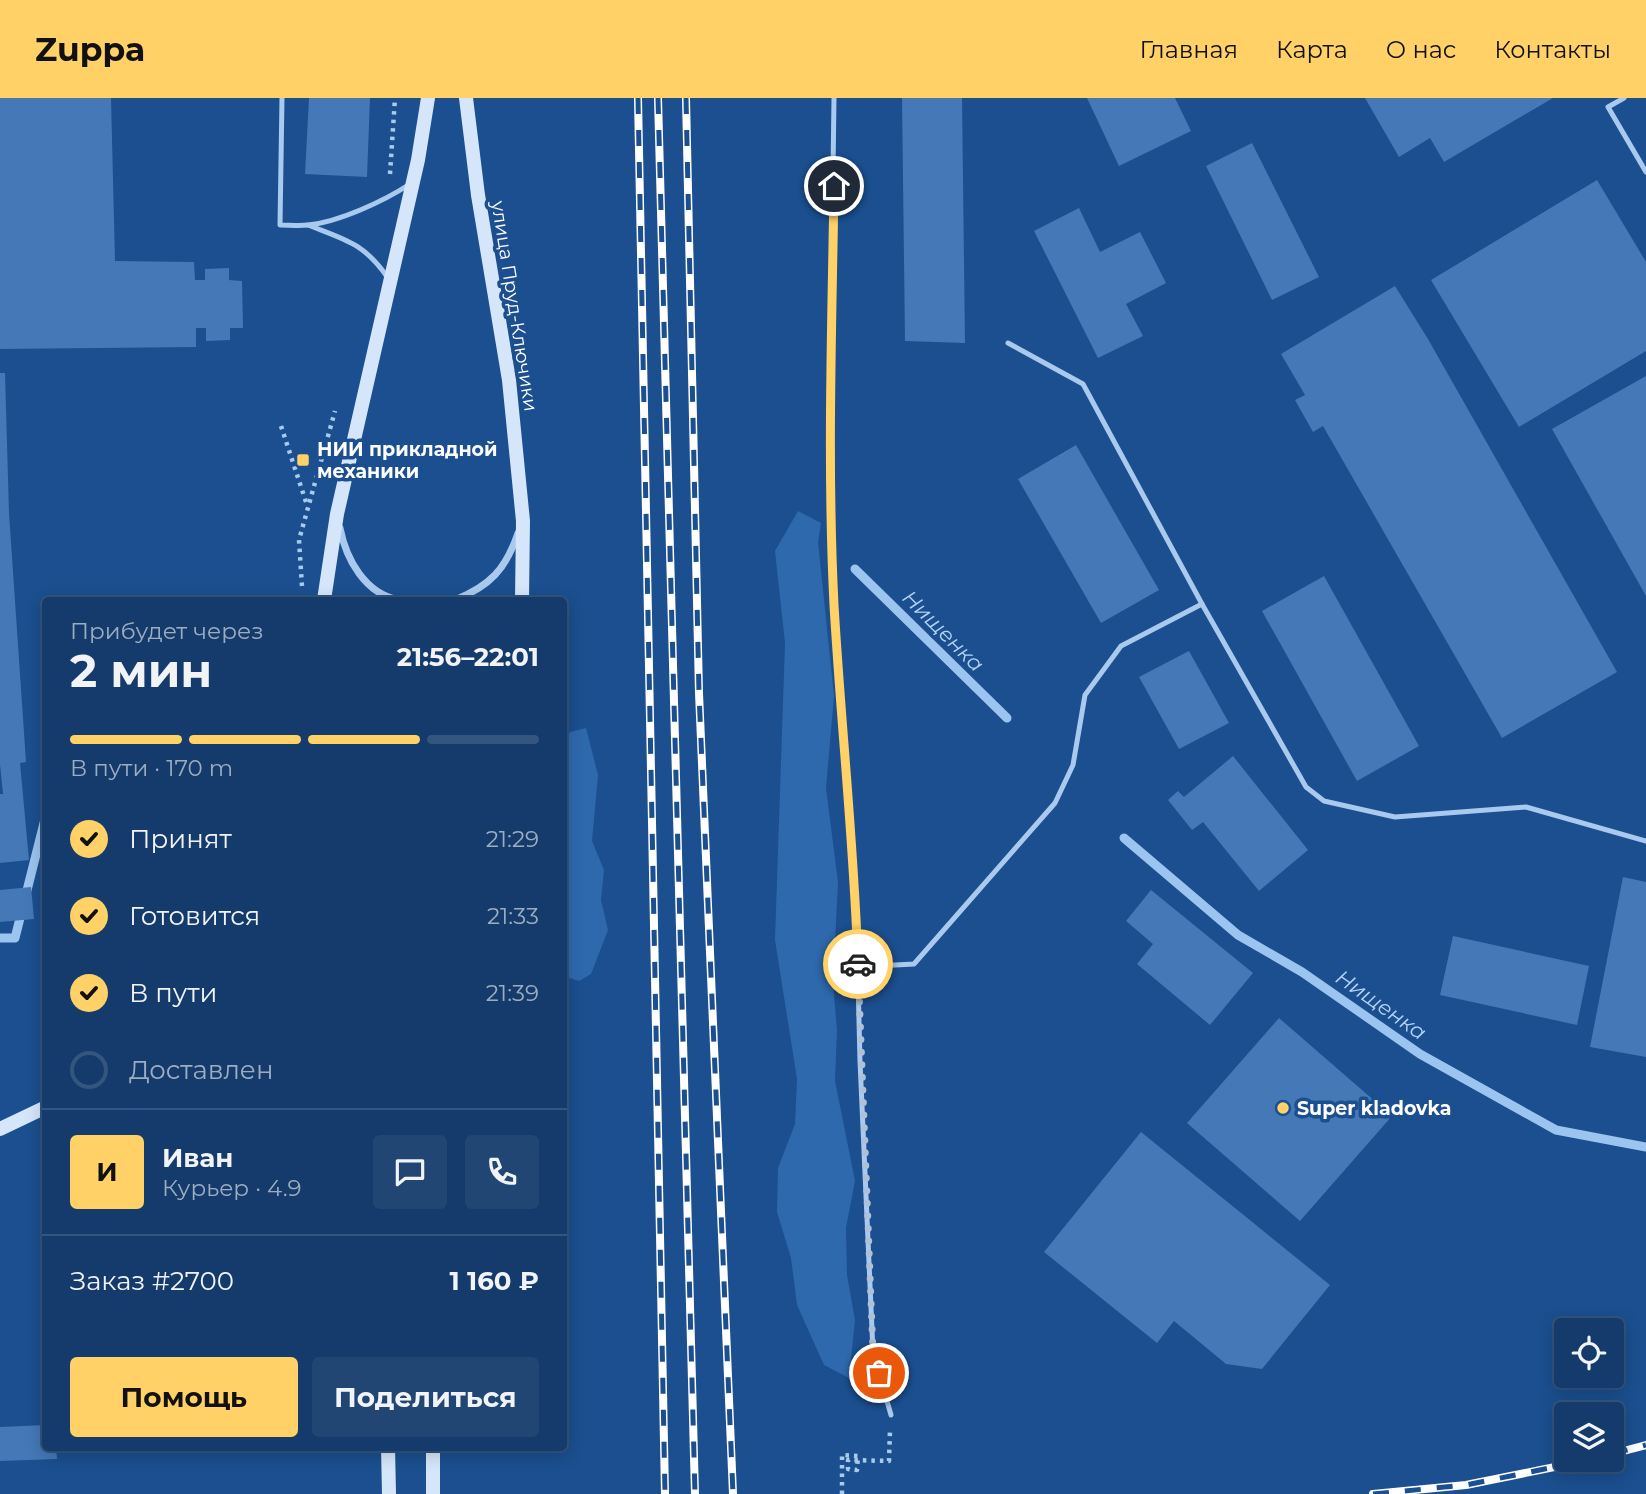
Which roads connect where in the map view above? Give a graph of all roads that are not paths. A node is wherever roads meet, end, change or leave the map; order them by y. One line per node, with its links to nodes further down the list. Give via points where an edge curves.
1 (282, 98): 8 (lane, via 280,225)
2 (428, 98): 7 (street)
3 (466, 98): 12 (street, улица Пруд-Ключики, via 509,380)
4 (834, 98): 19 (lane, via 829,466)
5 (1624, 98): 6 (lane, via 1608,107)
6 (1646, 172)
7 (412, 183): 8 (lane, via 386,200); 9 (street)
8 (308, 225): 9 (lane, via 374,257)
9 (391, 281): 11 (street)
10 (1008, 343): 17 (lane, via 1083,384)
11 (337, 514): 13 (street); 14 (street, via 354,568 369,585)
12 (523, 521): 15 (street, улица Пруд-Ключики, via 511,555 497,574 477,592); 16 (street, улица Пруд-Ключики)
13 (324, 597)
14 (390, 597)
15 (463, 597)
16 (522, 597)
17 (1202, 604): 18 (lane, via 1306,787 1324,801 1395,817 1526,807); 19 (lane, via 1121,646 1085,695 1073,765 1055,803 914,964)
18 (1646, 841)
19 (858, 967): 22 (lane, via 873,1352)
20 (42, 1109): 21 (street)
21 (0, 1129)
22 (891, 1415)
23 (388, 1451): 25 (street)
24 (433, 1451): 26 (street)
25 (389, 1494)
26 (433, 1494)

